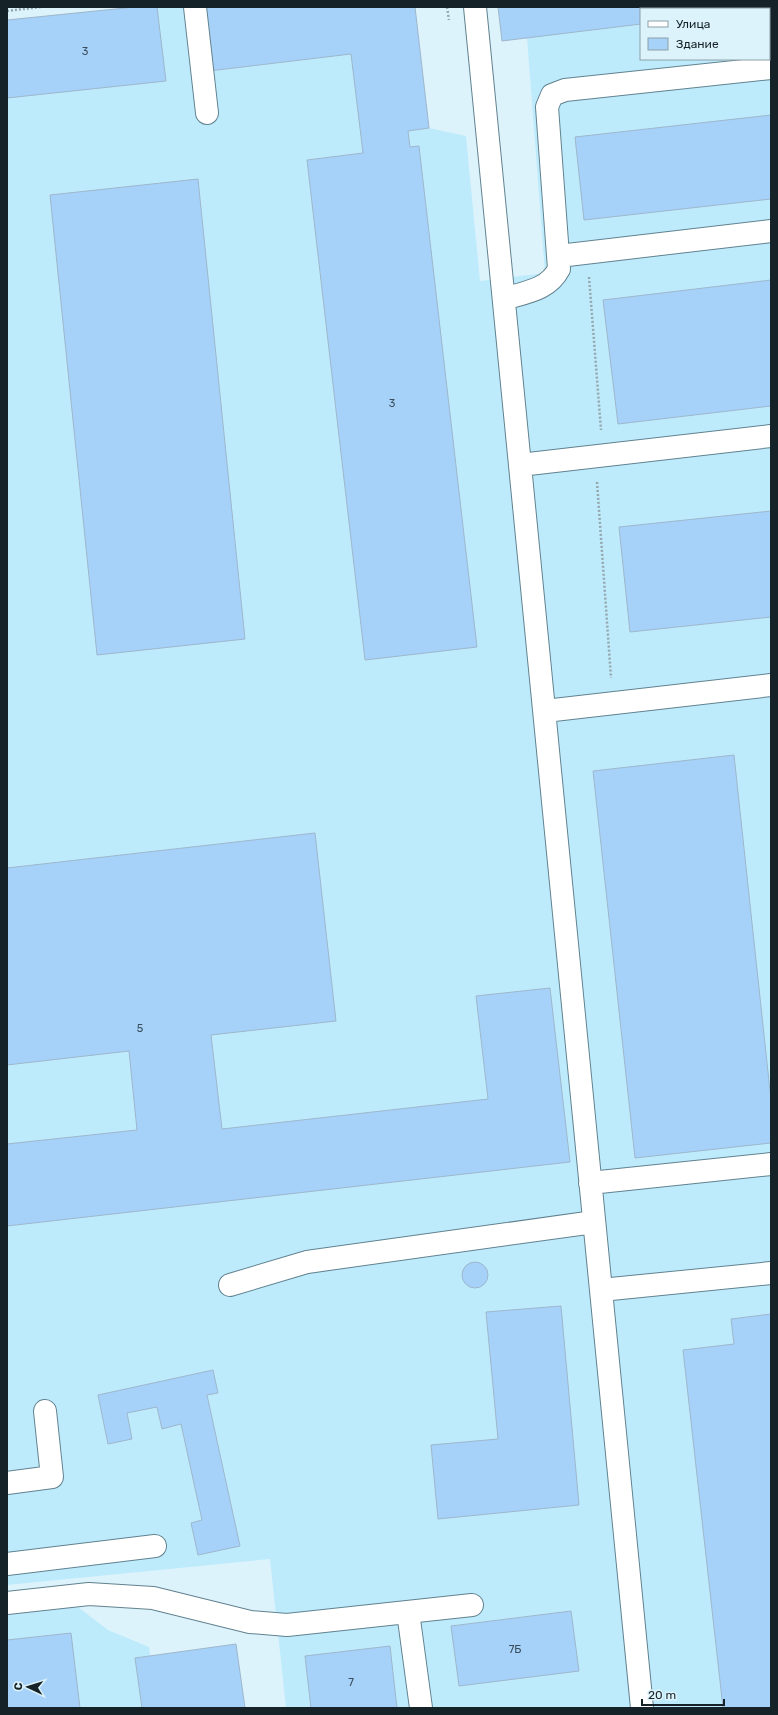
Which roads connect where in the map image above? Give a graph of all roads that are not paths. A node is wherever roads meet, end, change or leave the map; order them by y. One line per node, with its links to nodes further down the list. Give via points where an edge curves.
1 (195, 7): 4 (lane)
2 (475, 7): 7 (lane)
3 (771, 68): 6 (lane, via 565,90 552,95 547,107)
4 (207, 113)
5 (771, 231): 6 (lane)
6 (560, 256): 7 (lane, via 560,269 555,278 544,286)
7 (504, 299): 9 (lane)
8 (771, 436): 9 (lane)
9 (520, 465): 11 (lane)
10 (771, 685): 11 (lane)
11 (545, 711): 13 (lane)
12 (771, 1164): 13 (lane)
13 (590, 1183): 14 (lane)
14 (594, 1222): 16 (lane, via 307,1262); 17 (lane)
15 (771, 1273): 17 (lane)
16 (230, 1285)
17 (601, 1290): 26 (lane)
18 (44, 1412): 19 (lane, via 52,1477)
19 (7, 1483)
20 (155, 1546): 21 (lane)
21 (7, 1564)
22 (7, 1603): 24 (lane, via 89,1594 153,1598 250,1622 286,1625)
23 (472, 1605): 24 (lane)
24 (408, 1612): 25 (lane)
25 (421, 1708)
26 (642, 1708)

